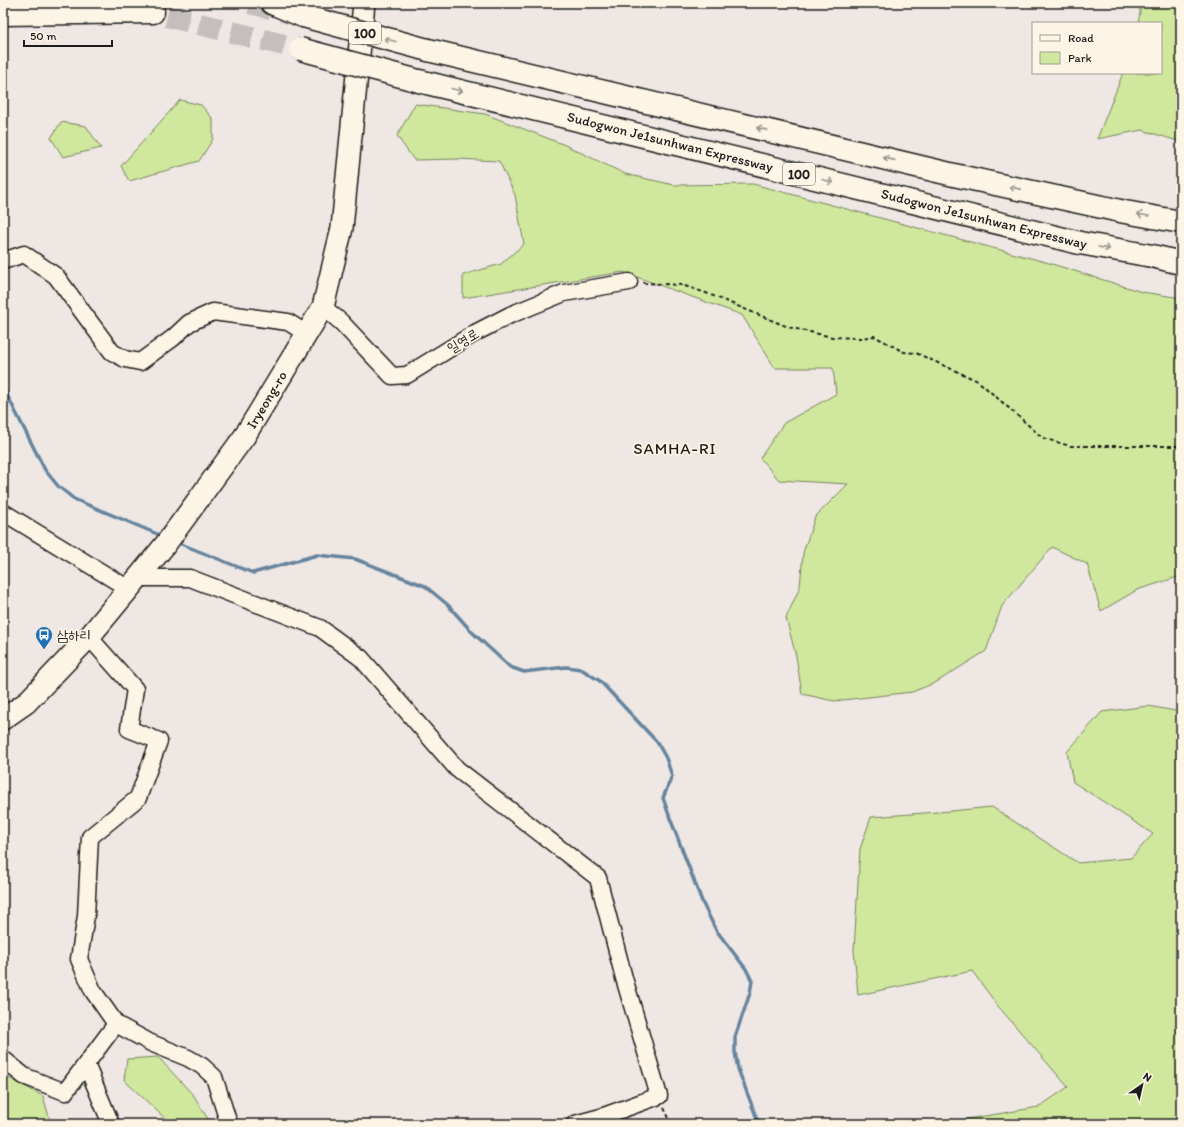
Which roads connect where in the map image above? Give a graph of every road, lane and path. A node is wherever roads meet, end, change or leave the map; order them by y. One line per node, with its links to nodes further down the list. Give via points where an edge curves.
1 (272, 3): 6 (highway, 100, one-way to 1, bridge, via 961,176 428,50 303,16)
2 (364, 3): 10 (main road, Iryeong-ro, via 342,228)
3 (153, 12): 4 (highway)
4 (3, 14)
5 (300, 49): 8 (highway, Sudogwon Je1sunhwan Expressway / 100, one-way to 8, bridge, via 419,81 1080,243)
6 (1181, 222)
7 (3, 261): 11 (street, via 24,254 56,276 112,352 125,359 140,362 174,338 189,323 214,312 288,322)
8 (1181, 263)
9 (629, 282): 10 (street, 일영로, via 564,293 510,315 475,333 407,375 392,376 341,322); 12 (path, via 682,285 788,327 832,337 874,336 904,352 916,353 978,381 1043,438 1070,446)
10 (323, 307): 11 (main road, Iryeong-ro)
11 (306, 334): 14 (main road, Iryeong-ro, via 244,437 165,545)
12 (1181, 446)
13 (3, 512): 14 (street)
14 (133, 584): 15 (main road, Iryeong-ro); 20 (street, via 190,578 320,628 362,658 458,769 598,878)
15 (89, 637): 16 (main road, Iryeong-ro, via 26,703); 17 (street, via 135,689 128,729 158,741 138,798 90,837 86,916 79,959 93,991)
16 (3, 719)
17 (116, 1024): 19 (street); 22 (street, via 202,1066 214,1077)
18 (3, 1059): 19 (street, via 24,1076 64,1092)
19 (86, 1064): 21 (street)
20 (659, 1096): 23 (street); 24 (path)
21 (112, 1124)
22 (229, 1124)
23 (575, 1124)
24 (673, 1124)
25 (758, 1124): 26 (path)
26 (764, 1124)

